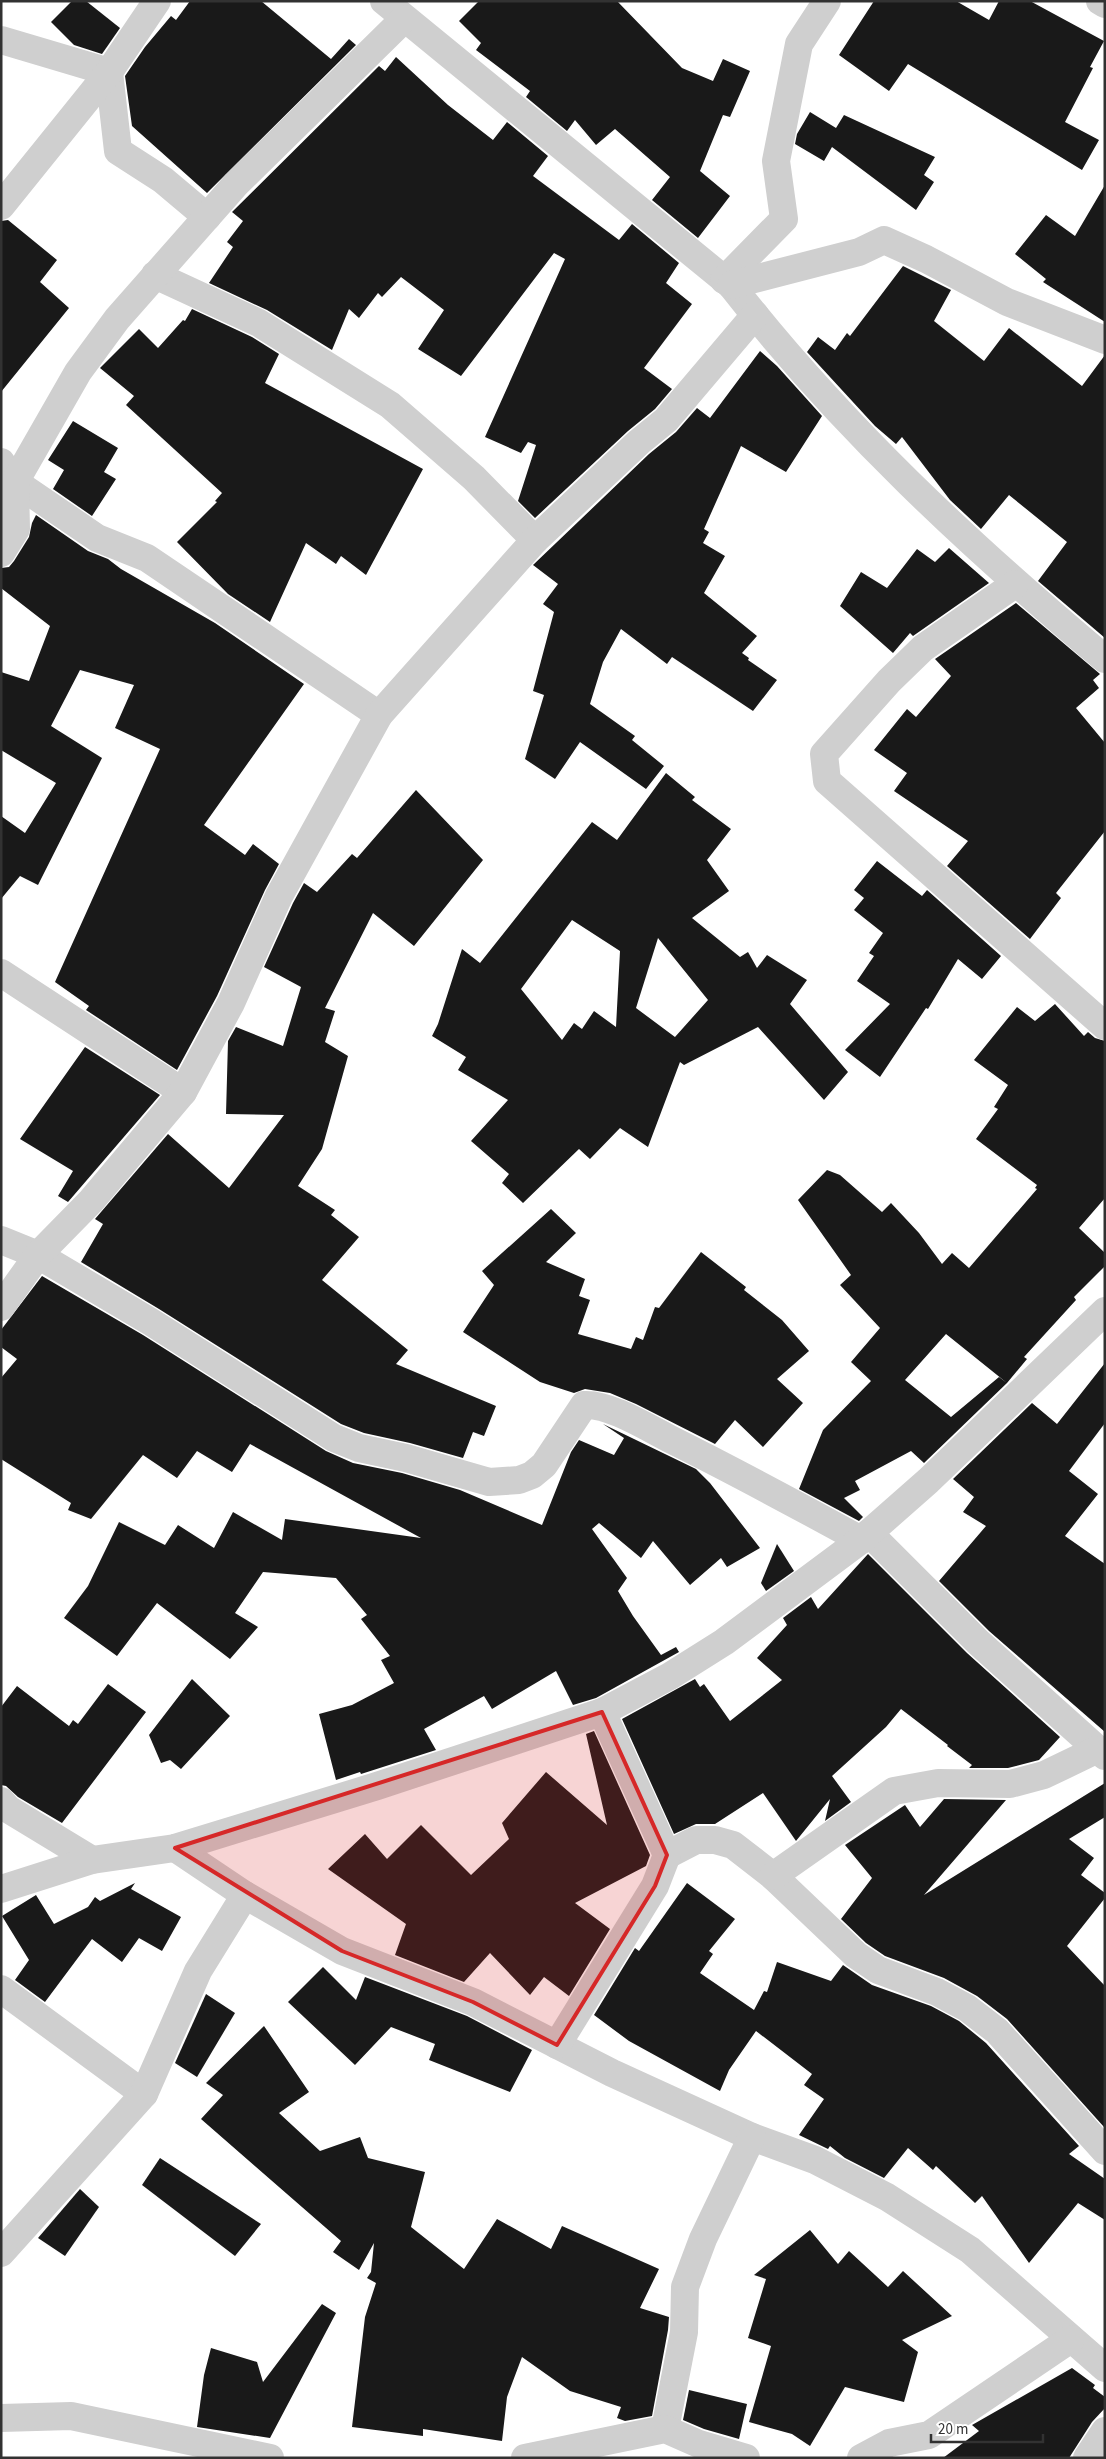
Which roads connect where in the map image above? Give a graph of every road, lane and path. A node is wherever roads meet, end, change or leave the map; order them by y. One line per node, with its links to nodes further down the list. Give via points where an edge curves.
1 (157, 1): 8 (street)
2 (384, 1): 6 (street)
3 (827, 1): 12 (street, via 798,44 776,161 784,219)
4 (1100, 1): 5 (street)
5 (1105, 4)
6 (404, 19): 10 (street); 12 (street)
7 (1, 40): 8 (street)
8 (109, 72): 9 (street); 10 (street, via 118,150 163,180)
9 (1, 206)
10 (207, 216): 11 (street)
11 (155, 275): 15 (street, via 117,319); 16 (street, via 259,323 390,405 474,478)
12 (728, 282): 13 (street); 14 (street, via 859,252 884,240 1007,302)
13 (755, 315): 16 (street, via 666,420); 18 (street, via 866,442)
14 (1105, 340)
15 (8, 472): 17 (street, via 16,530); 20 (street, via 97,538 147,558)
16 (535, 540): 20 (street)
17 (1, 552)
18 (1015, 584): 19 (street); 22 (street, via 923,648 889,681 824,754 827,781)
19 (1105, 659)
20 (379, 714): 23 (street, via 279,896 231,1003)
21 (1, 973): 23 (street)
22 (1105, 1026)
23 (183, 1092): 25 (street, via 91,1201)
24 (1, 1240): 25 (street)
25 (38, 1255): 26 (street); 28 (street, via 334,1438 359,1448 489,1482 519,1480 544,1465 584,1405 592,1404 629,1418)
26 (1, 1307)
27 (1105, 1311): 28 (street)
28 (865, 1537): 29 (street, via 724,1642 670,1676); 30 (street)
29 (602, 1712): 32 (street); 33 (street)
30 (1100, 1753): 35 (street, via 1044,1775 1010,1784 938,1783 894,1790)
31 (1, 1801): 34 (street, via 8,1809)
32 (175, 1848): 34 (street); 37 (street)
33 (667, 1855): 35 (street, via 696,1840 715,1840 733,1845); 39 (street, via 655,1886)
34 (92, 1860): 36 (street)
35 (773, 1876): 42 (street, via 856,1955 878,1970 937,1992 967,2008 998,2031)
36 (1, 1889)
37 (245, 1895): 39 (street, via 342,1951 473,2002); 40 (street, via 198,1971)
38 (1, 1989): 40 (street)
39 (556, 2045): 41 (street)
40 (144, 2094): 43 (street)
41 (752, 2137): 44 (street, via 823,2164 887,2197 970,2250); 47 (street, via 703,2239 685,2287 684,2332)
42 (1105, 2151)
43 (1, 2253)
44 (1071, 2339): 45 (street); 54 (street, via 929,2435 889,2443)
45 (1105, 2368)
46 (1, 2418): 50 (street, via 71,2416)
47 (665, 2428): 49 (street); 52 (street)
48 (1105, 2430): 55 (street)
49 (698, 2451): 53 (street)
50 (265, 2457): 51 (street)
51 (270, 2458)
52 (525, 2458)
53 (746, 2458)
54 (861, 2458)
55 (1087, 2458)

